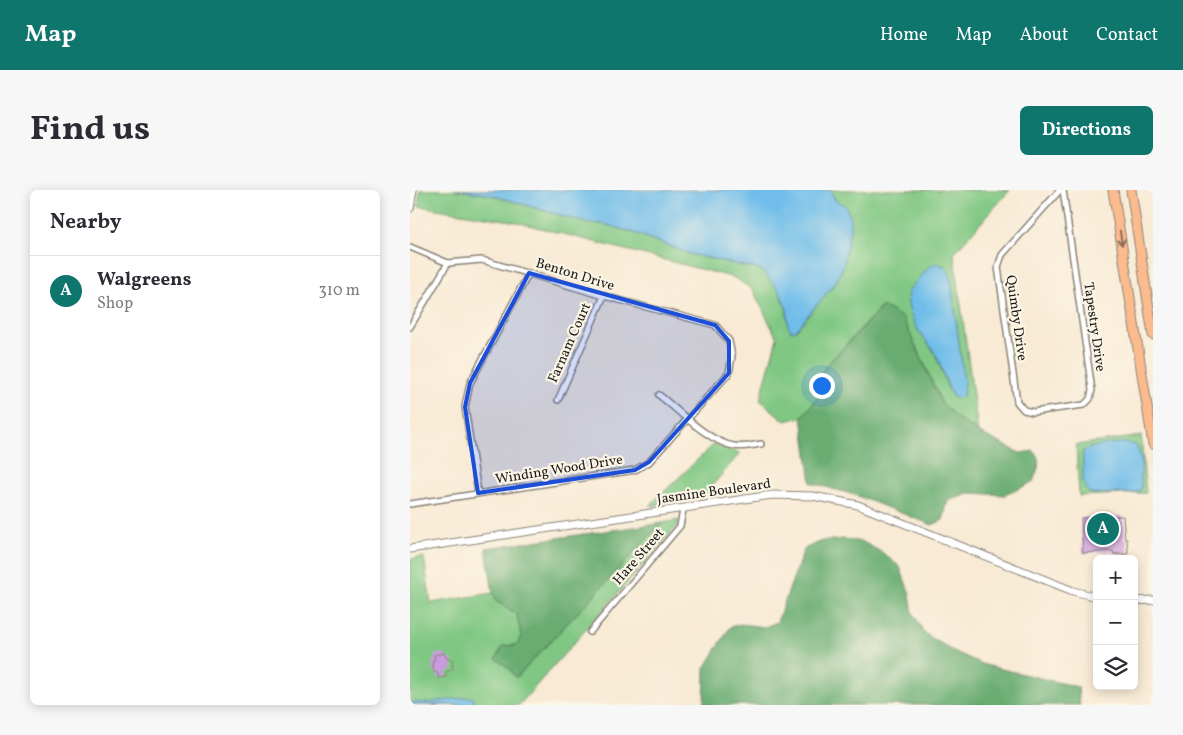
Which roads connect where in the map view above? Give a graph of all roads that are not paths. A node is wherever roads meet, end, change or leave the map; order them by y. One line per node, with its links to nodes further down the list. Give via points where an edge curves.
1 (413, 190): 5 (street)
2 (1061, 190): 15 (street, Quimby Drive, via 1002,255 998,268 1017,402); 15 (street, Tapestry Drive, via 1092,390 1084,405 1033,412)
3 (1113, 190): 18 (main road, one-way to 18)
4 (1131, 190): 11 (main road)
5 (410, 208)
6 (410, 247): 7 (street, Benton Drive)
7 (448, 263): 8 (street, Benton Drive, via 482,260); 10 (street)
8 (529, 273): 9 (street, Benton Drive); 19 (street, via 470,383 466,407)
9 (604, 296): 12 (street, Benton Drive, via 715,325); 14 (street, Farnam Court)
10 (410, 327)
11 (1153, 335)
12 (729, 341): 16 (street, Winding Wood Drive, via 732,356 729,373)
13 (659, 395): 16 (street)
14 (558, 400)
15 (1024, 410)
16 (688, 418): 17 (street, via 708,435 727,444); 19 (street, Winding Wood Drive, via 649,462 635,470)
17 (761, 444)
18 (1153, 444)
19 (478, 494): 20 (street, Winding Wood Drive)
20 (410, 504)
21 (683, 510): 22 (street, Jasmine Boulevard); 23 (street, Jasmine Boulevard, via 772,495 813,496 858,505 1073,591); 26 (street, Hare Street, via 680,526)
22 (410, 549)
23 (1093, 596)
24 (1153, 600): 25 (street)
25 (1138, 601)
26 (590, 632)

